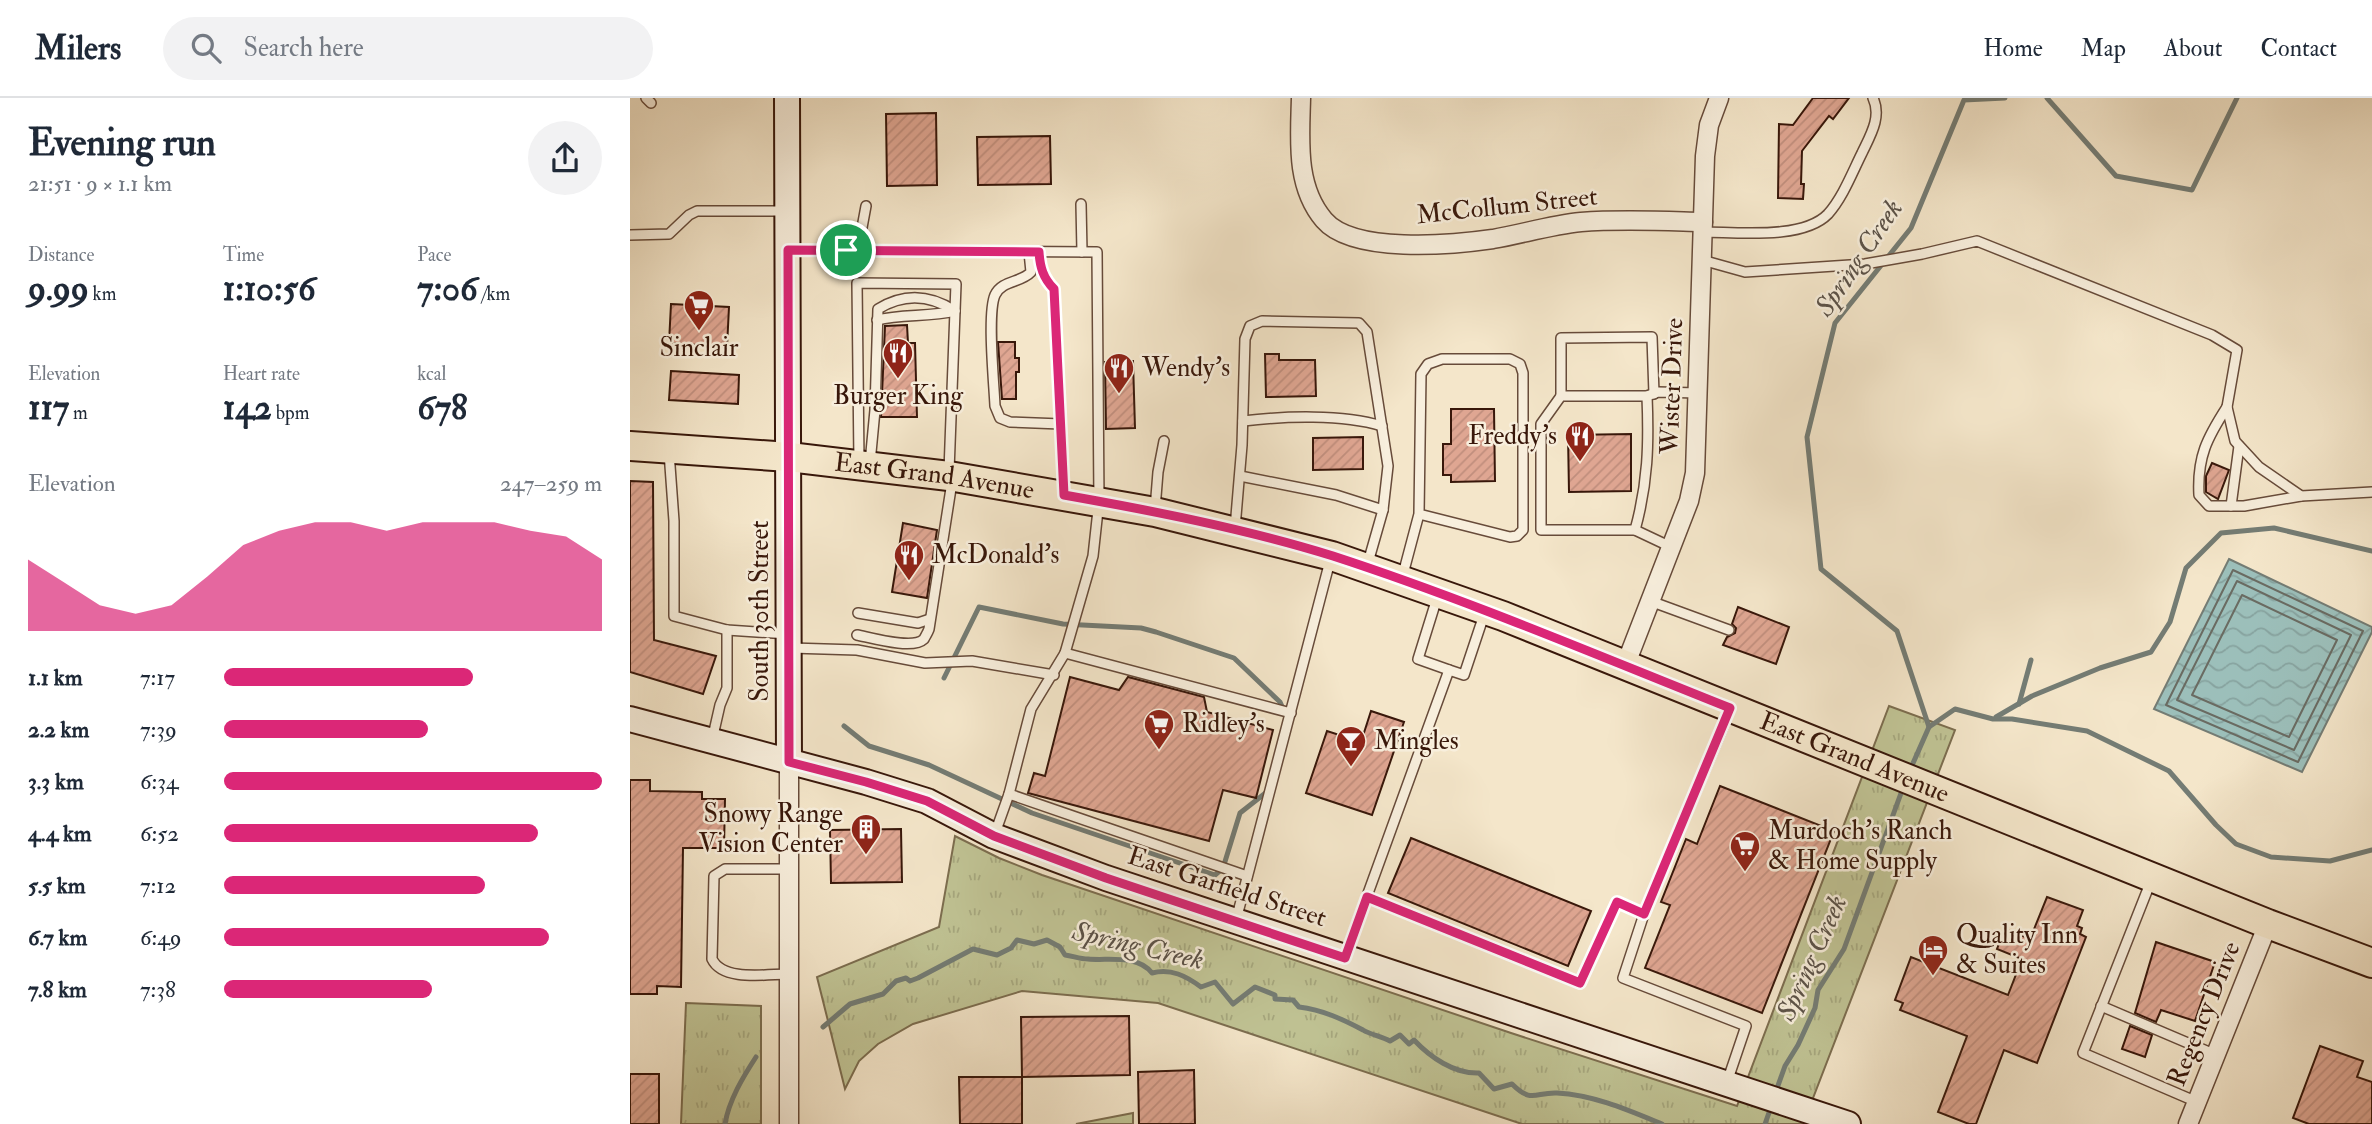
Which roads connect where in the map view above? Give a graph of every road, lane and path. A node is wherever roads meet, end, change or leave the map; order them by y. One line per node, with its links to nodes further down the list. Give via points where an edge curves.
1 (787, 98): 7 (street, South 30th Street)
2 (1301, 98): 8 (street, McCollum Street, via 1300,155 1314,207 1342,234 1365,242 1491,239 1578,222 1615,220)
3 (1719, 98): 8 (street, Wister Drive, via 1708,135)
4 (1873, 98): 8 (lane, via 1875,127 1838,202 1821,220 1779,232)
5 (1081, 204): 13 (lane)
6 (866, 206): 11 (lane, via 861,233)
7 (788, 211): 9 (lane, via 697,211 669,234); 10 (street, South 30th Street)
8 (1703, 227): 14 (street, Wister Drive)
9 (630, 235)
10 (788, 250): 11 (lane); 30 (street, South 30th Street)
11 (846, 250): 12 (lane)
12 (1034, 252): 13 (lane); 15 (lane); 16 (lane)
13 (1082, 252): 37 (lane, via 1097,252)
14 (1702, 260): 19 (street, Wister Drive); 22 (lane, via 1745,272 1823,267 1886,260 1977,241 2212,335 2237,350)
15 (1027, 277): 16 (lane); 24 (lane, via 1006,283 995,295 995,406 1000,418 1010,422)
16 (1047, 282): 24 (lane, via 1054,289)
17 (954, 311): 18 (lane); 18 (lane, via 939,300 894,300 878,309); 31 (lane, via 956,284 857,283); 33 (lane)
18 (877, 320): 31 (lane, via 876,410)
19 (1698, 393): 20 (lane); 44 (street, Wister Drive, via 1695,473)
20 (1650, 395): 21 (lane); 21 (lane, via 1652,338 1562,338); 43 (lane, via 1649,451)
21 (1562, 396): 43 (lane, via 1541,424 1541,530)
22 (2227, 407): 28 (lane); 38 (lane, via 2208,435 2198,469 2199,495 2209,506)
23 (1243, 421): 25 (lane, via 1364,420); 25 (lane, via 1245,339 1251,326 1262,321 1359,323 1367,332); 32 (lane)
24 (1061, 424): 35 (lane)
25 (1382, 426): 39 (lane, via 1388,466)
26 (1164, 442): 40 (lane)
27 (630, 446): 29 (main road, East Grand Avenue)
28 (2239, 446): 36 (lane, via 2259,467); 38 (lane)
29 (669, 449): 30 (main road, East Grand Avenue); 53 (lane, via 674,616)
30 (789, 457): 31 (main road, East Grand Avenue); 56 (street, South 30th Street)
31 (864, 467): 33 (main road, East Grand Avenue)
32 (1240, 476): 39 (lane, via 1336,495); 42 (lane)
33 (951, 477): 35 (main road, East Grand Avenue); 52 (lane)
34 (2372, 492): 36 (lane)
35 (1064, 495): 37 (main road, East Grand Avenue)
36 (2301, 496): 38 (lane)
37 (1099, 501): 40 (main road, East Grand Avenue); 57 (lane, via 1093,556)
38 (2231, 506)
39 (1383, 510): 46 (lane)
40 (1155, 512): 42 (main road, East Grand Avenue)
41 (1419, 514): 41 (lane, via 1421,374 1428,364 1442,359 1510,359 1520,364 1523,530 1510,537); 47 (lane)
42 (1234, 530): 45 (main road, East Grand Avenue)
43 (1636, 530): 44 (lane)
44 (1671, 547): 49 (street, Wister Drive)
45 (1332, 556): 46 (main road, East Grand Avenue); 62 (lane)
46 (1367, 568): 47 (main road, East Grand Avenue)
47 (1401, 580): 48 (main road, East Grand Avenue)
48 (1438, 593): 50 (main road, East Grand Avenue); 59 (lane, via 1418,659)
49 (1650, 601): 54 (lane); 58 (street, Wister Drive)
50 (1486, 610): 58 (main road, East Grand Avenue); 59 (lane, via 1464,675)
51 (858, 613): 52 (lane, via 918,623)
52 (930, 619): 55 (lane, via 925,639 909,645)
53 (727, 630): 56 (lane); 64 (lane, via 727,688)
54 (1729, 630)
55 (857, 635)
56 (789, 641): 60 (lane, via 925,663 972,661); 65 (street, South 30th Street)
57 (1065, 653): 60 (lane); 62 (lane)
58 (1625, 666): 61 (main road, East Grand Avenue)
59 (1448, 670): 71 (lane)
60 (1054, 675): 66 (lane, via 1031,709)
61 (1730, 708): 70 (main road, East Grand Avenue); 72 (lane)
62 (1291, 713): 69 (lane)
63 (630, 719): 64 (street, East Garfield Street)
64 (712, 742): 65 (street, East Garfield Street)
65 (789, 762): 67 (street, East Garfield Street, via 927,801); 68 (street, South 30th Street)
66 (1009, 794): 67 (lane); 69 (lane)
67 (994, 836): 73 (street, East Garfield Street)
68 (789, 869): 77 (street, South 30th Street); 77 (lane, via 725,869 714,876 712,959 716,968 728,974)
69 (1247, 876): 73 (lane)
70 (2152, 877): 74 (main road, East Grand Avenue); 78 (lane)
71 (1367, 897): 72 (lane, via 1580,983 1617,902); 75 (lane)
72 (1644, 914): 80 (lane, via 1623,978 1746,1026)
73 (1235, 921): 75 (street, East Garfield Street)
74 (2268, 924): 76 (main road, East Grand Avenue); 79 (street, Regency Drive)
75 (1345, 958): 80 (street, East Garfield Street)
76 (2372, 963)
77 (789, 974): 82 (street, South 30th Street)
78 (2101, 1006): 79 (lane); 81 (lane, via 2083,1053)
79 (2216, 1055): 81 (street, Regency Drive)
80 (1735, 1088): 83 (street, East Garfield Street)
81 (2197, 1102): 84 (street, Regency Drive)
82 (789, 1124)
83 (1848, 1124)
84 (2188, 1124)

